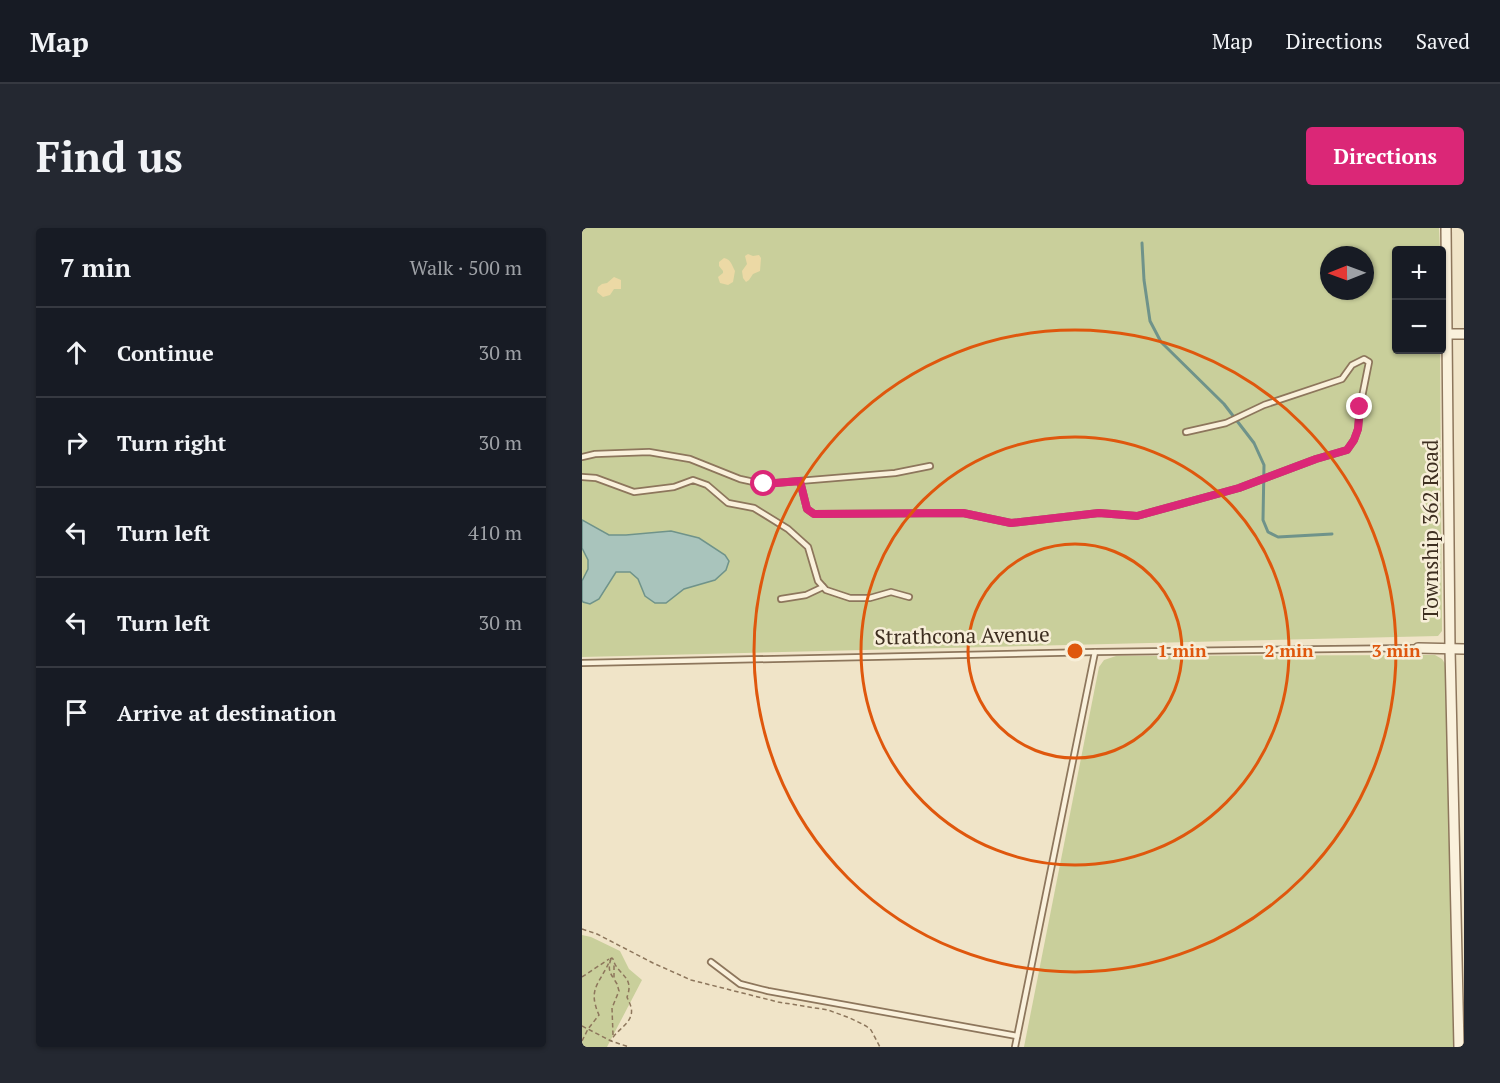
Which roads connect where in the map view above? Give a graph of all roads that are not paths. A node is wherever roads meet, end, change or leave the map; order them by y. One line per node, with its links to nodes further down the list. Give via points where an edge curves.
1 (1446, 228): 2 (street, Township 362 Road)
2 (1448, 334): 3 (street); 13 (street, Township 362 Road)
3 (1464, 334)
4 (1186, 432): 8 (lane, via 1226,423 1341,378 1352,365 1364,359 1369,362 1358,429 1347,450 1239,488 1137,516 1099,513 1011,523 963,513 814,514 807,509)
5 (582, 457): 8 (lane, via 649,452 690,459 764,484)
6 (930, 466): 8 (lane, via 895,474)
7 (582, 477): 9 (lane, via 634,492 674,487 693,480 707,485 728,503 754,508 788,529 808,547)
8 (800, 481)
9 (823, 587): 10 (lane, via 850,598 891,592); 11 (lane, via 806,595)
10 (909, 597)
11 (780, 599)
12 (1418, 648): 13 (street, Strathcona Avenue); 15 (lane, Strathcona Avenue)
13 (1450, 649): 14 (street, Strathcona Avenue); 20 (street, Township 362 Road)
14 (1464, 649)
15 (1095, 652): 16 (lane, Strathcona Avenue); 18 (lane)
16 (582, 663)
17 (711, 962): 18 (lane, via 740,984 768,991)
18 (1017, 1036): 19 (lane)
19 (1015, 1047)
20 (1459, 1047)

